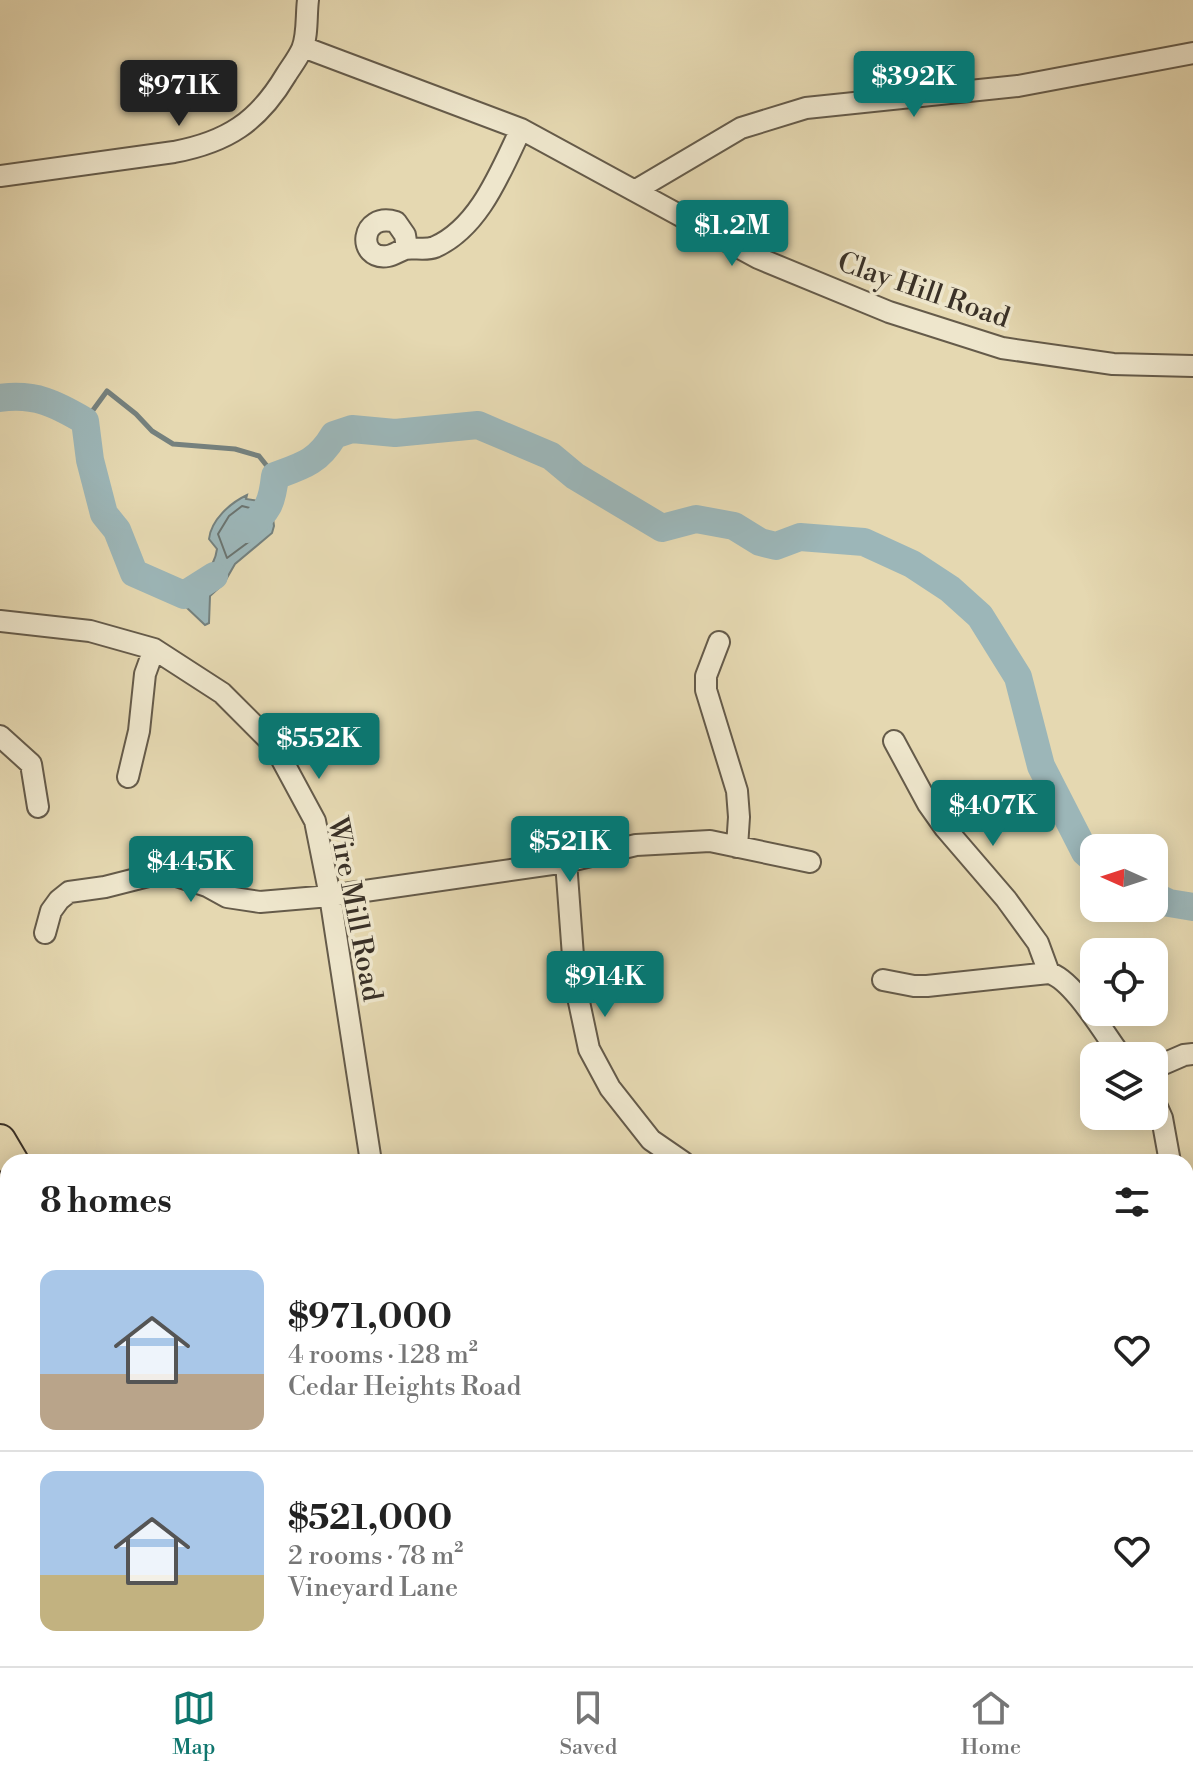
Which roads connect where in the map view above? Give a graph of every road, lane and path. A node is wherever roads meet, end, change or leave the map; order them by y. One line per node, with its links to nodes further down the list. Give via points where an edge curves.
1 (308, 0): 2 (street)
2 (303, 47): 4 (street, Clay Hill Road); 5 (street, via 270,101 223,138 174,152)
3 (1193, 53): 6 (street, via 1018,86 806,108 741,128)
4 (521, 129): 6 (street, Clay Hill Road); 7 (street, via 481,205 462,227 436,246)
5 (0, 176)
6 (636, 190): 8 (street, Clay Hill Road, via 758,258 889,312 1002,348 1113,364)
7 (407, 248)
8 (1193, 366)
9 (0, 621): 11 (street, Wire Mill Road, via 90,631)
10 (719, 642): 16 (street, via 706,690 737,791)
11 (154, 649): 14 (street); 19 (street, Wire Mill Road, via 222,693 274,745 315,821)
12 (0, 736): 15 (street, via 31,764)
13 (894, 741): 21 (street, via 945,828 1038,943)
14 (128, 777)
15 (38, 807)
16 (737, 847): 17 (street, via 710,841 636,845); 18 (street)
17 (566, 862): 19 (street); 28 (street, via 575,983 589,1049 610,1088 651,1140)
18 (810, 862)
19 (330, 896): 20 (street, via 239,900 160,873 69,892 51,911); 27 (street, Wire Mill Road)
20 (45, 933)
21 (1049, 973): 22 (street, via 927,986); 23 (street, via 1070,989)
22 (883, 980)
23 (1110, 1042)
24 (1193, 1054): 25 (street)
25 (1168, 1062)
26 (1164, 1130): 29 (street)
27 (370, 1154)
28 (671, 1154)
29 (1169, 1154)

